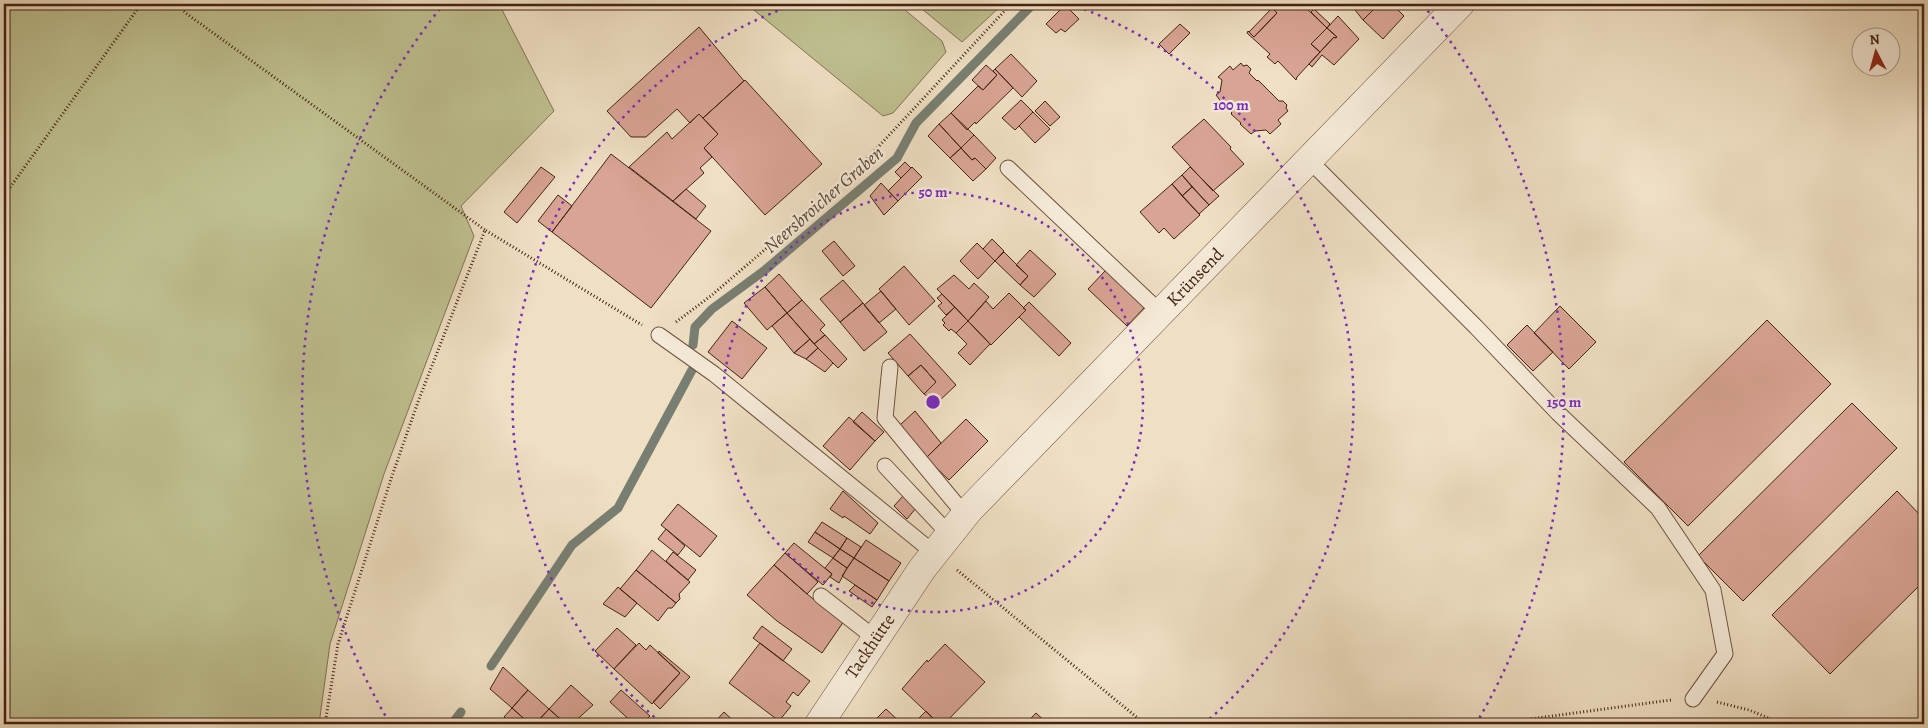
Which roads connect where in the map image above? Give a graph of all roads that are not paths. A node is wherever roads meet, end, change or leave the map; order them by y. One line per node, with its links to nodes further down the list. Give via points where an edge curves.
1 (1460, 4): 2 (street, Krünsend)
2 (1309, 160): 4 (street, Krünsend); 11 (lane, via 1558,413 1658,508 1713,590 1726,654)
3 (1008, 168): 4 (lane)
4 (1161, 313): 8 (street, Krünsend, via 1006,470)
5 (659, 335): 8 (lane)
6 (890, 367): 8 (lane, via 885,418)
7 (885, 466): 8 (lane)
8 (943, 543): 10 (street, Tackhütte)
9 (821, 596): 10 (lane)
10 (876, 639): 12 (street, Tackhütte)
11 (1693, 699)
12 (819, 724)

